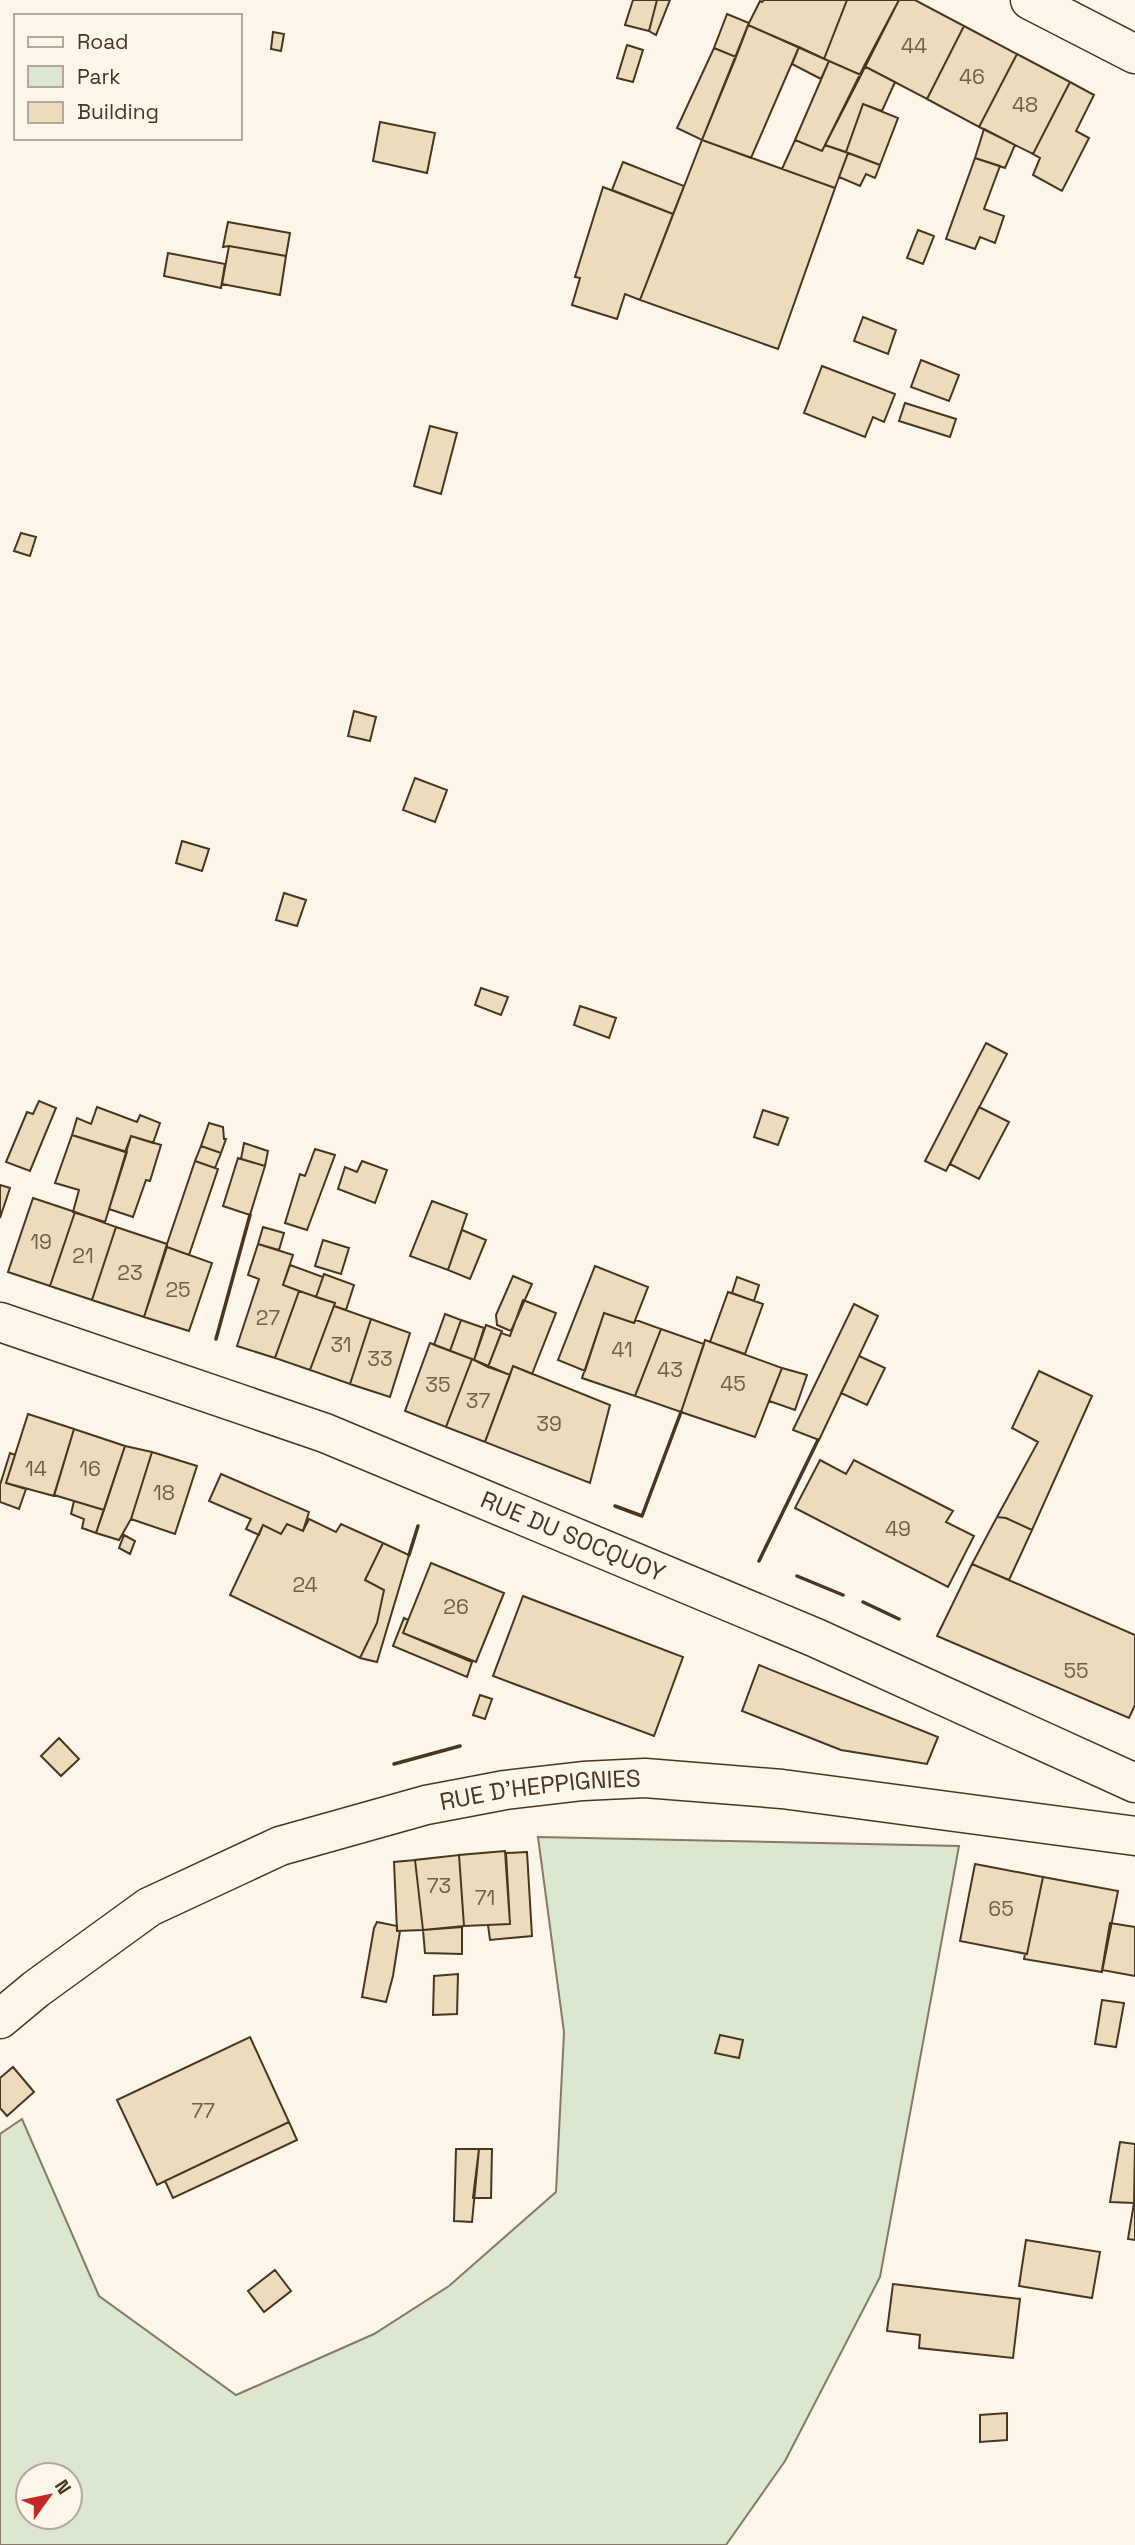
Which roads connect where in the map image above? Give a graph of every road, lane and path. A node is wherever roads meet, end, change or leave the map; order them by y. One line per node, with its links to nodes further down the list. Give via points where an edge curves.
1 (1030, 0): 2 (street)
2 (1135, 54)
3 (0, 1322): 4 (street, RUE DU SOCQUOY, via 325,1433 816,1638)
4 (1135, 1783)
5 (1135, 1836): 6 (street, RUE D'HEPPIGNIES, via 782,1789 645,1778 505,1790 426,1805 280,1846 149,1907)
6 (0, 2019)

